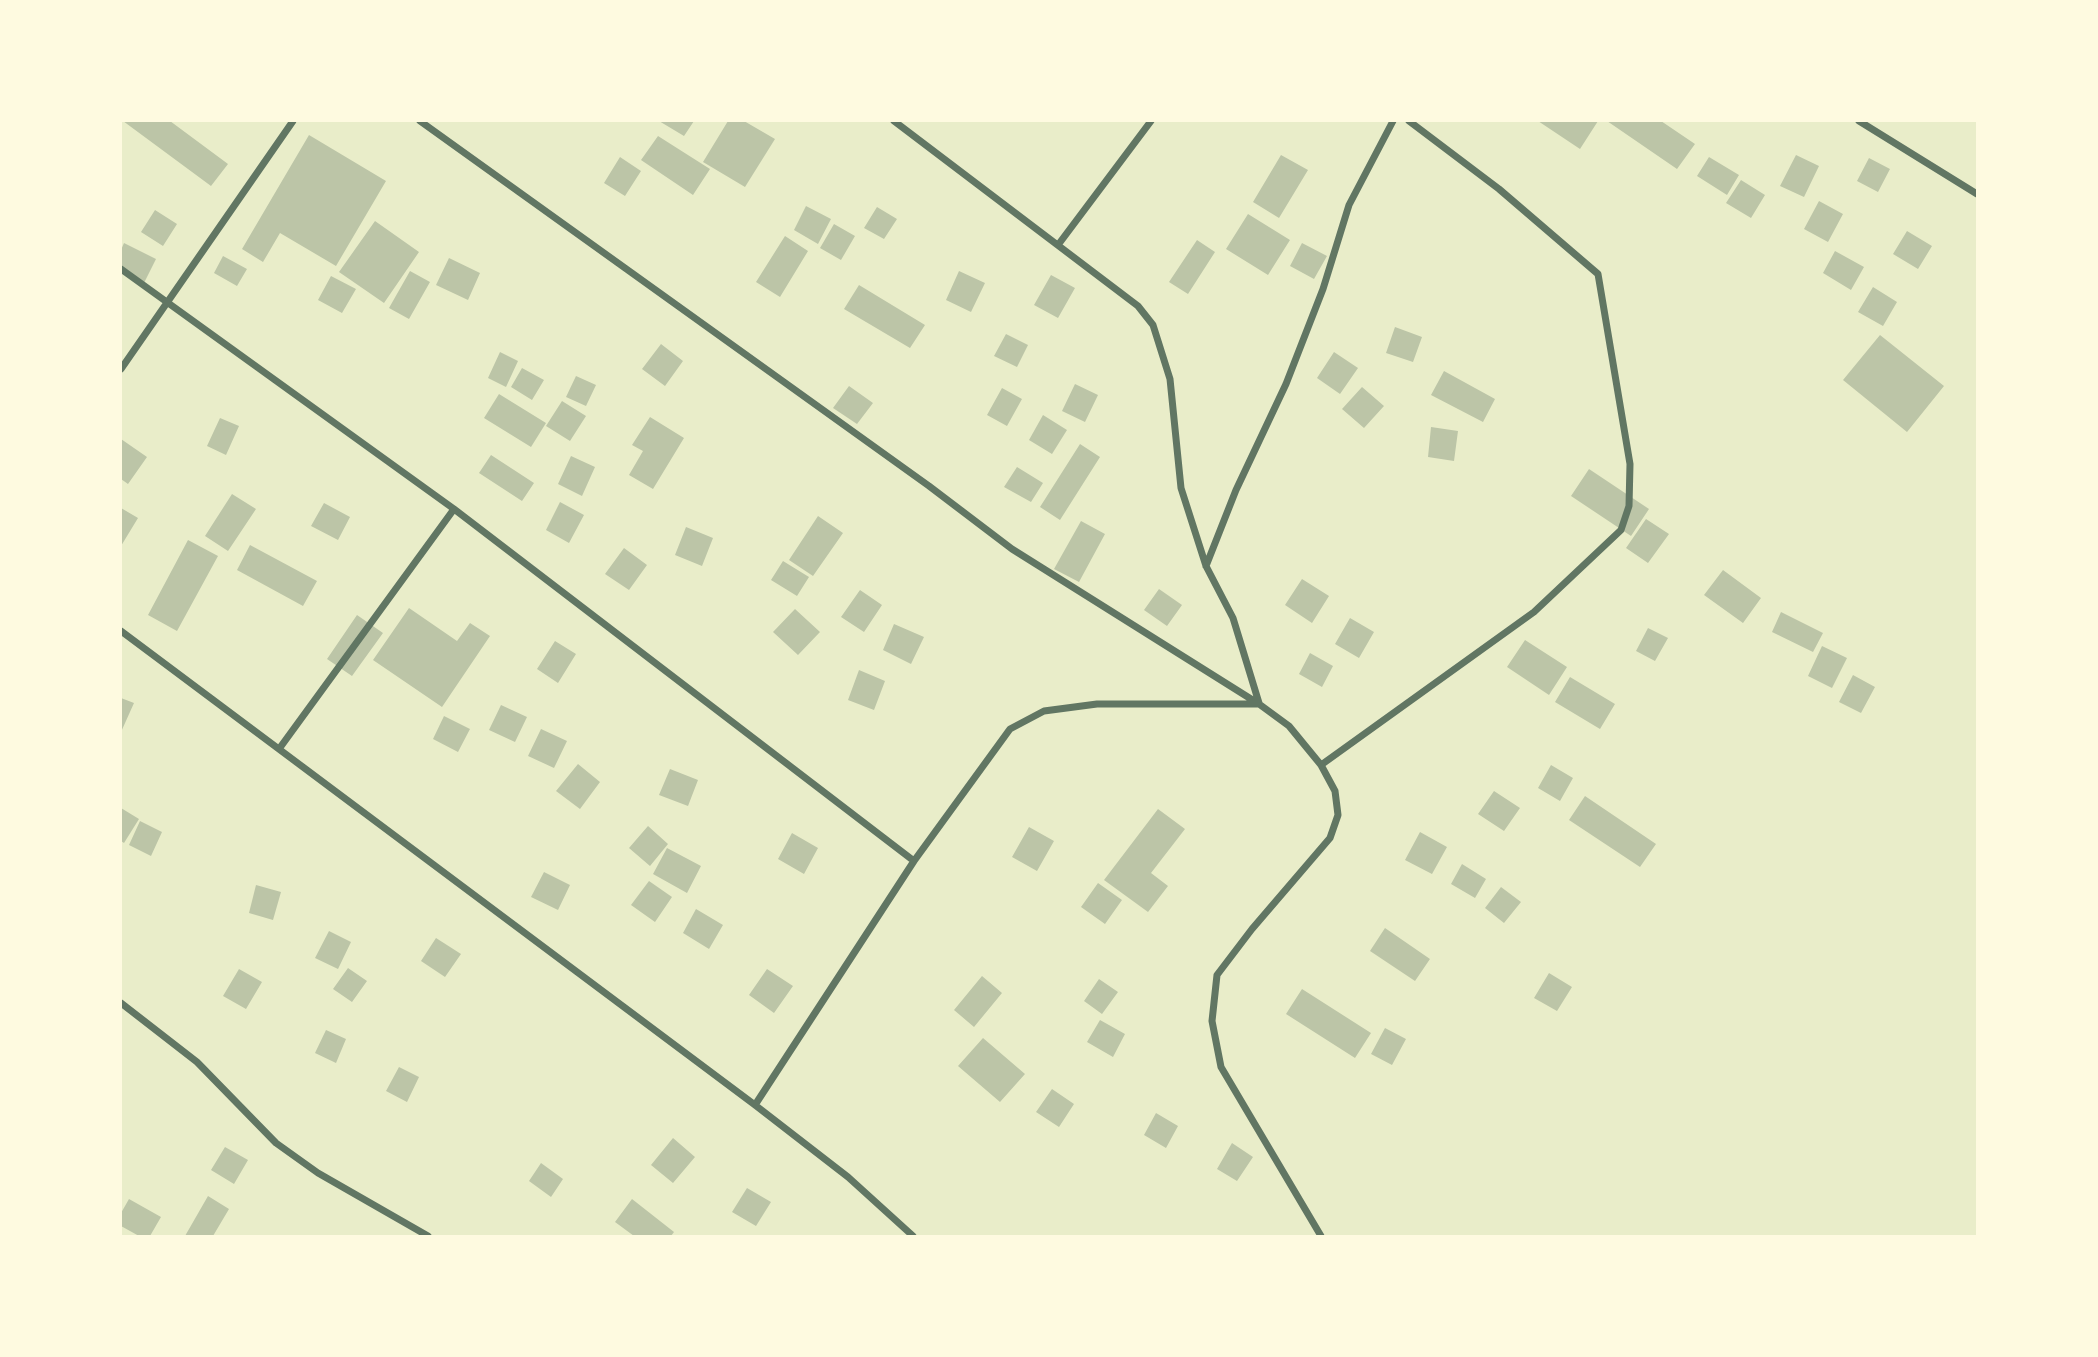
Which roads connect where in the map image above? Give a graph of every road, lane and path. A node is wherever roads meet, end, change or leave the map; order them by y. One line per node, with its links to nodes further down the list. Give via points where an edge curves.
1 (293, 121): 11 (street)
2 (420, 121): 16 (street, via 1012,550)
3 (894, 121): 9 (street)
4 (1151, 121): 9 (street)
5 (1394, 121): 14 (street, via 1349,205 1323,289)
6 (1409, 121): 18 (street, via 1499,189 1598,274 1630,464 1629,506 1621,530 1534,612)
7 (1859, 121): 8 (street)
8 (1977, 194)
9 (1058, 245): 14 (street, via 1139,306 1153,325 1170,379 1181,488)
10 (121, 269): 11 (street)
11 (168, 301): 12 (street); 13 (street)
12 (121, 369)
13 (454, 509): 17 (street); 19 (street)
14 (1206, 566): 16 (street, via 1233,618)
15 (121, 631): 17 (street)
16 (1259, 704): 18 (street, via 1289,726); 19 (street, via 1097,704 1044,711 1010,729)
17 (279, 749): 21 (street)
18 (1321, 765): 24 (street, via 1335,791 1338,815 1330,838 1217,975 1212,1021 1221,1067)
19 (914, 861): 21 (street)
20 (121, 1003): 22 (street, via 197,1062 276,1143)
21 (755, 1105): 23 (street, via 848,1177)
22 (428, 1236)
23 (913, 1236)
24 (1321, 1236)

